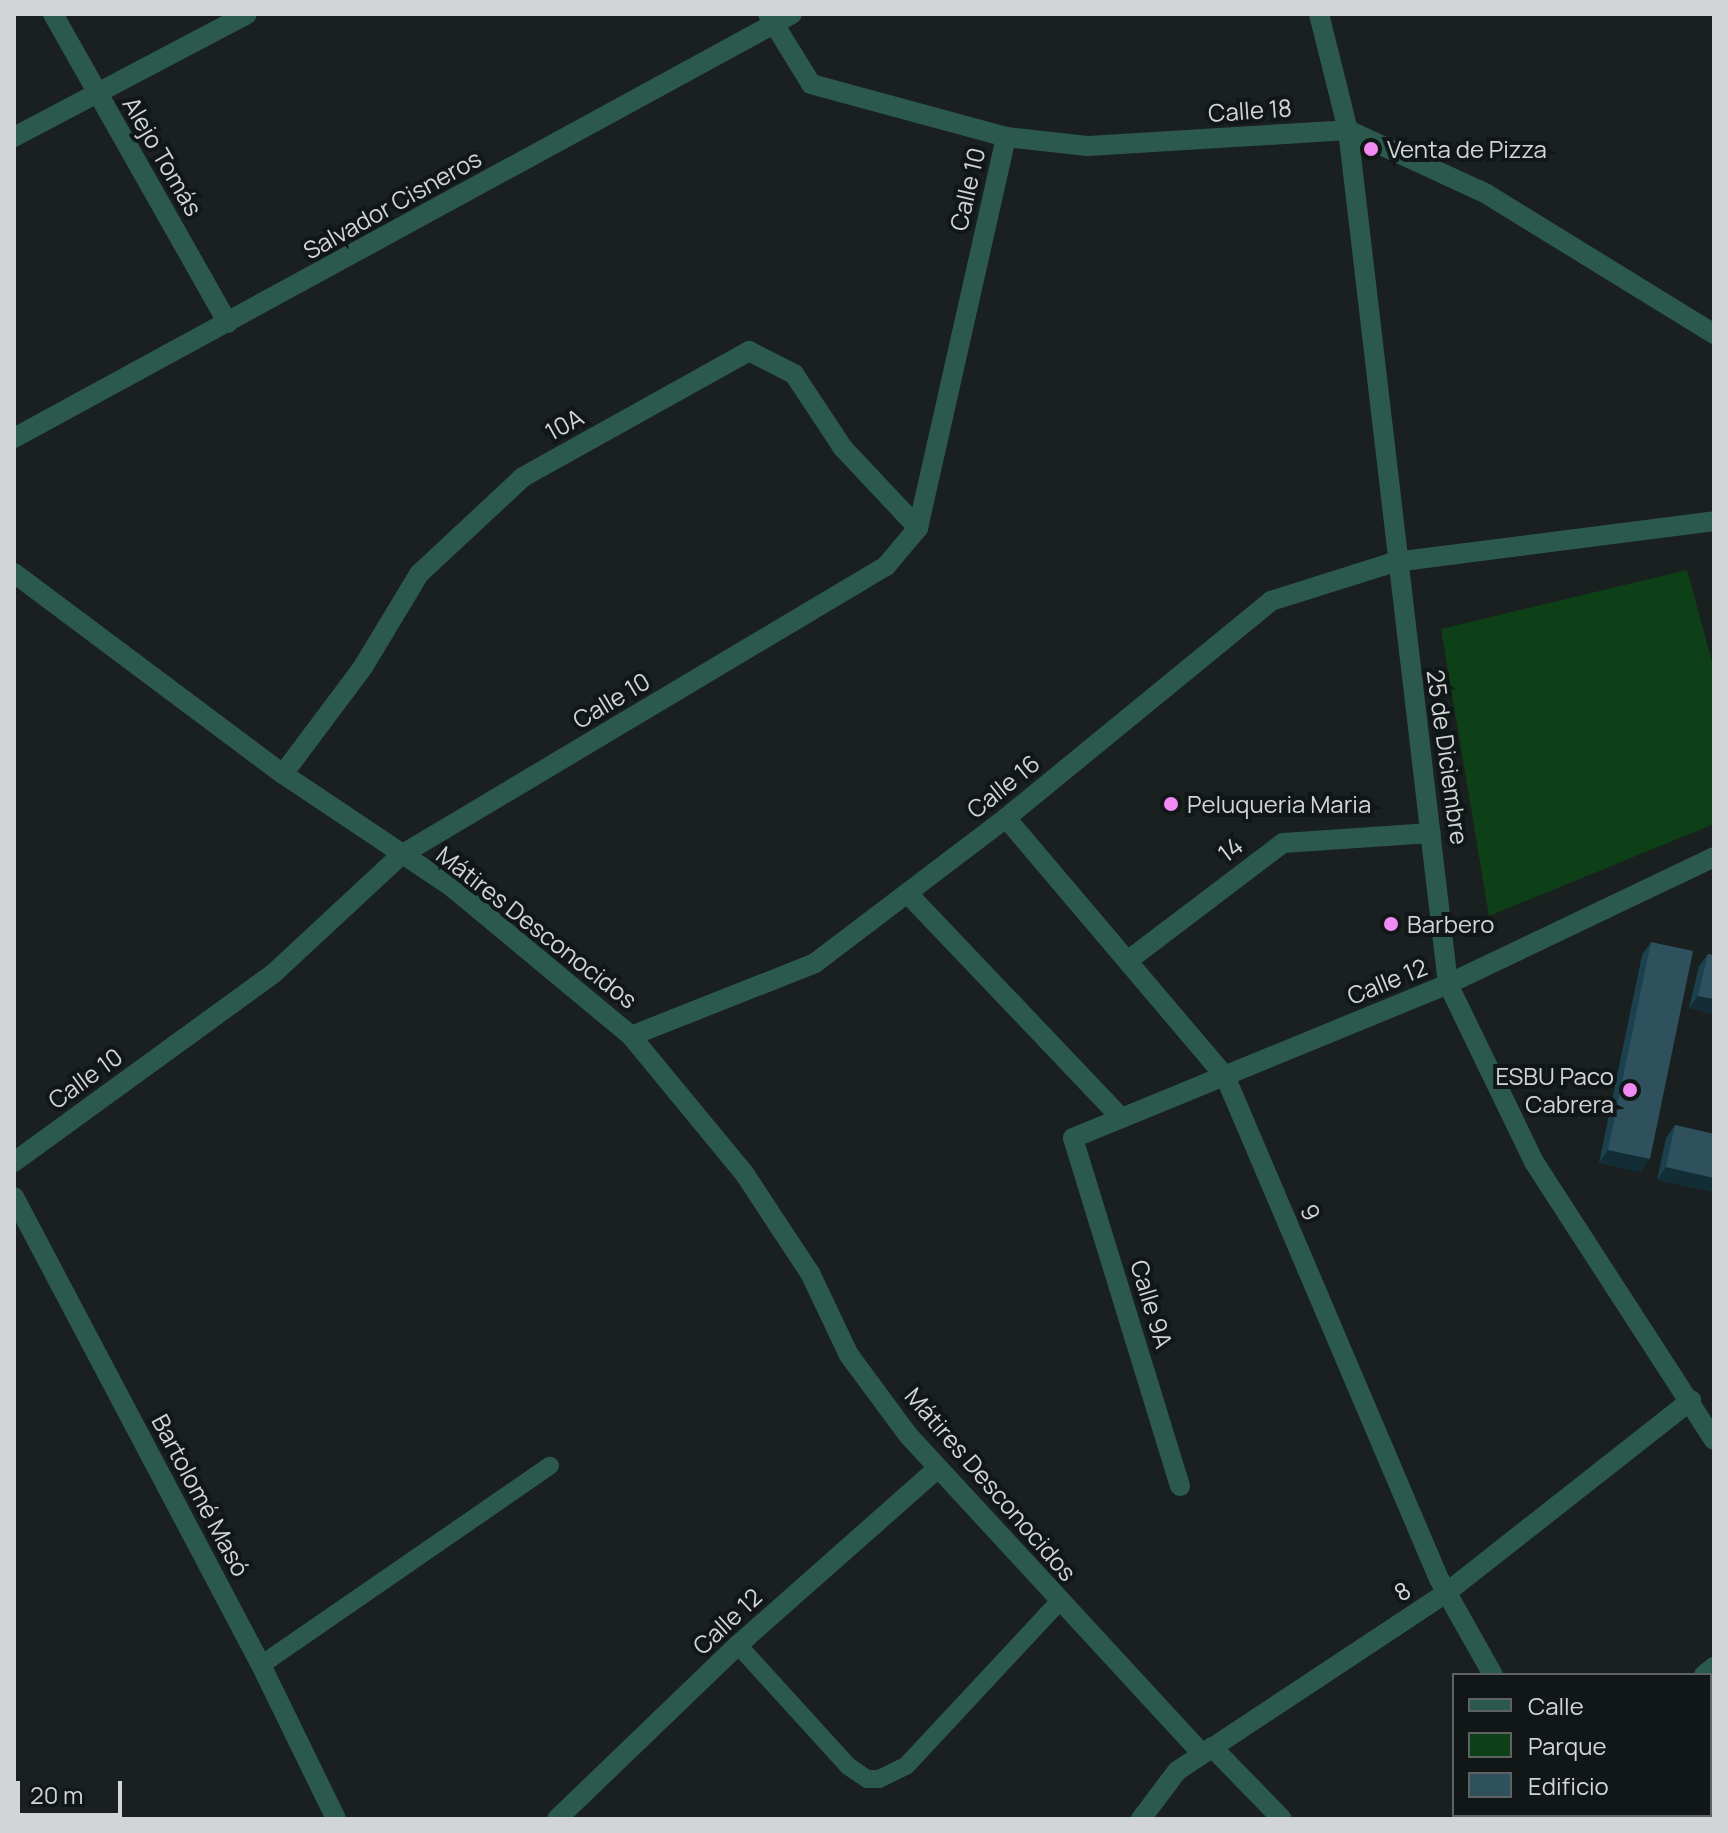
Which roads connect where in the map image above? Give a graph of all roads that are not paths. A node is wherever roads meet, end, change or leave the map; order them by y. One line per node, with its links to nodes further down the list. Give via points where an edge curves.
1 (53, 14): 6 (street, Alejo Tomás)
2 (247, 14): 6 (street)
3 (792, 14): 5 (street, Salvador Cisneros)
4 (1319, 14): 7 (street, 25 de Diciembre)
5 (771, 20): 9 (street, Calle 18, via 811,84); 10 (street, Salvador Cisneros)
6 (97, 93): 8 (street); 10 (street, Alejo Tomás)
7 (1348, 130): 9 (street, Calle 18, via 1088,146); 11 (street, Calle 18, via 1485,193); 15 (street, 25 de Diciembre)
8 (14, 137)
9 (1006, 137): 14 (street, Calle 10)
10 (228, 323): 12 (street, Salvador Cisneros)
11 (1714, 334)
12 (14, 438)
13 (1714, 521): 15 (street, Calle 16)
14 (918, 528): 17 (street, 10A, via 843,448 794,374 749,351 513,486 419,574 363,667); 20 (street, Calle 10, via 886,566)
15 (1395, 562): 18 (street, Calle 16, via 1271,601); 19 (street, 25 de Diciembre)
16 (14, 573): 17 (street, Mátires Desconocidos)
17 (283, 774): 20 (street, Mátires Desconocidos)
18 (1006, 818): 22 (street, Calle 16); 23 (street, 9)
19 (1431, 833): 23 (street, 14, via 1283,843); 24 (street, 25 de Diciembre)
20 (401, 855): 25 (street, Mátires Desconocidos, via 453,888); 29 (street, Calle 10, via 274,973)
21 (1714, 857): 24 (street, Calle 12)
22 (909, 895): 25 (street, Calle 16, via 815,963); 27 (street)
23 (1130, 959): 26 (street, 9)
24 (1448, 984): 26 (street, Calle 12); 31 (street, 25 de Diciembre, via 1534,1162)
25 (631, 1036): 34 (street, Mátires Desconocidos, via 744,1173 810,1273 849,1355)
26 (1225, 1076): 27 (street, Calle 12); 36 (street, 9)
27 (1121, 1118): 28 (street, Calle 12)
28 (1073, 1138): 35 (street, Calle 9A)
29 (14, 1162)
30 (14, 1197): 39 (street, Bartolomé Masó)
31 (1691, 1400): 32 (street, 25 de Diciembre); 36 (street, 8)
32 (1711, 1428)
33 (550, 1466): 39 (lane)
34 (937, 1469): 37 (street, Mátires Desconocidos); 38 (street, Calle 12)
35 (1180, 1486)
36 (1446, 1593): 40 (street, 9); 41 (street, 8)
37 (1060, 1601): 38 (lane, via 906,1766 879,1779 867,1779 848,1766); 41 (street, Mátires Desconocidos)
38 (738, 1645): 43 (street, Calle 12)
39 (261, 1665): 42 (street, Bartolomé Masó)
40 (1492, 1673)
41 (1207, 1750): 44 (street, 8, via 1177,1771); 45 (street, Mátires Desconocidos)
42 (336, 1819)
43 (557, 1819)
44 (1141, 1819)
45 (1282, 1819)

